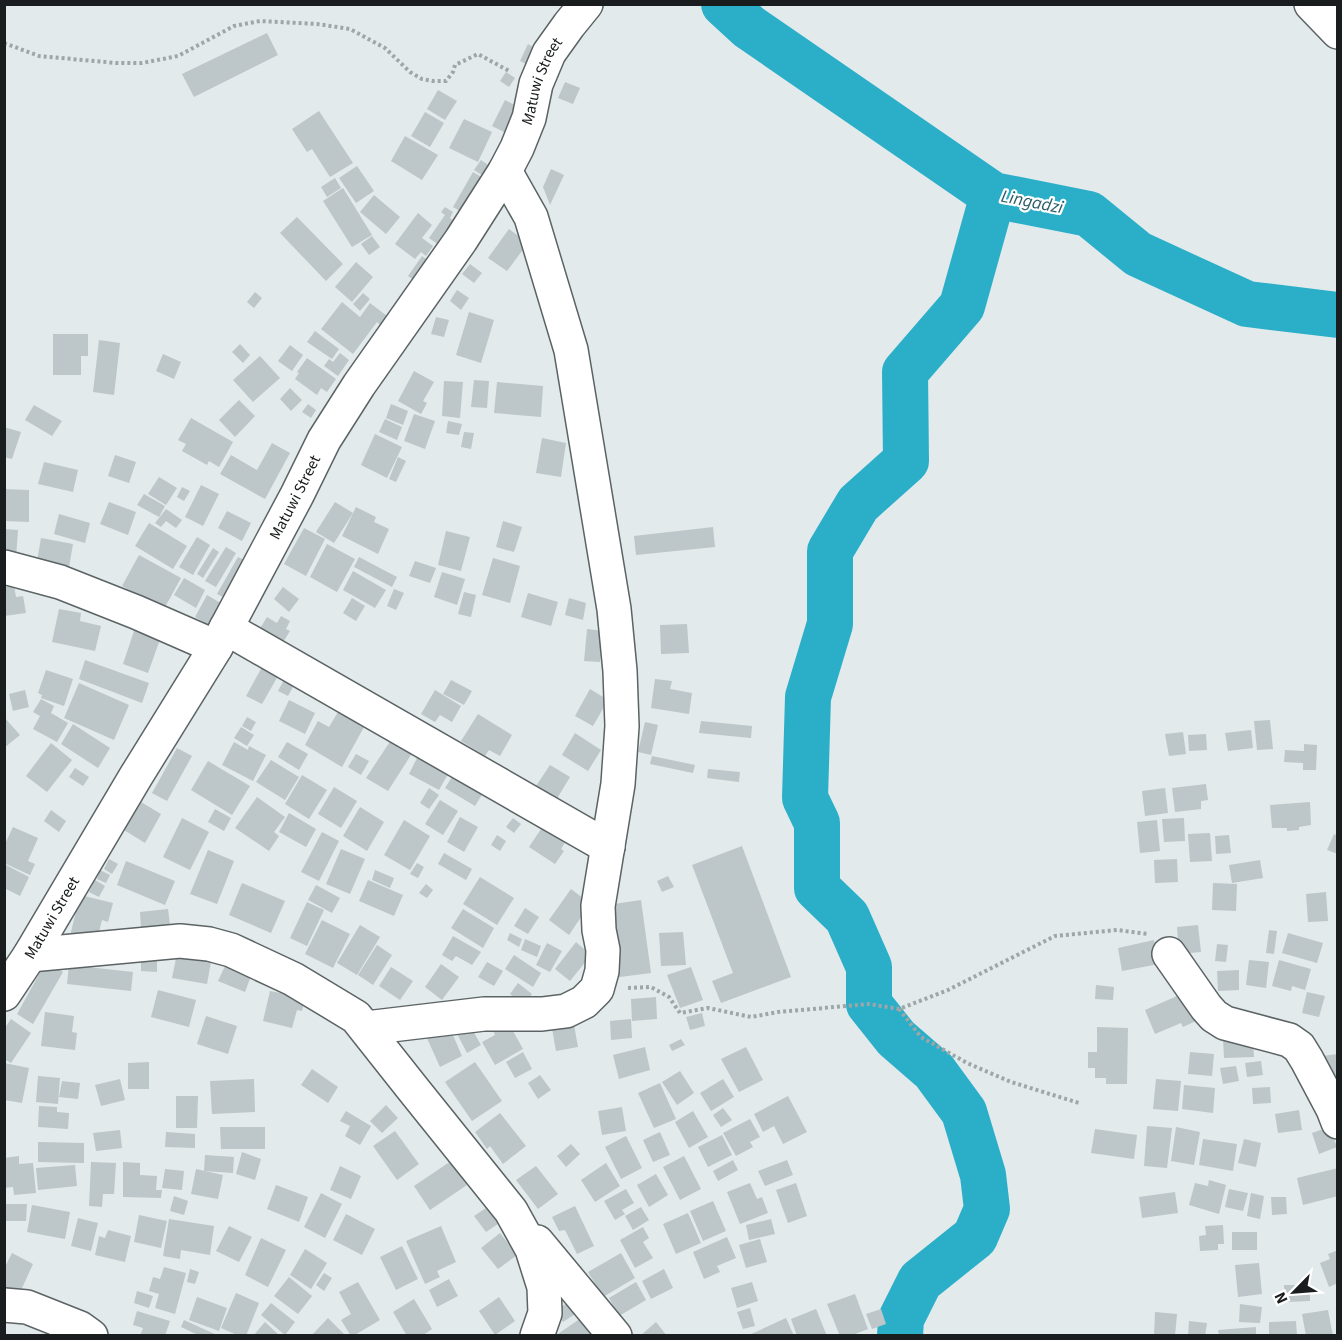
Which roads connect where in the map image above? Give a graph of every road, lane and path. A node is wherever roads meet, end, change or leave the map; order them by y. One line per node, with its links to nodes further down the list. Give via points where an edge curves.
1 (586, 4): 5 (street, Matuwi Street, via 549,53)
2 (1311, 4): 3 (street)
3 (1338, 32)
4 (4, 43): 5 (path, via 39,56 142,63 178,56 234,26 260,21 317,24 350,29 385,48 422,79 446,81 454,65 478,54)
5 (536, 84): 6 (street, Matuwi Street, via 529,118)
6 (505, 171): 8 (street, Matuwi Street, via 324,440); 9 (street, via 531,217 571,350 614,609 622,726)
7 (4, 567): 8 (street, via 60,582 136,612)
8 (221, 638): 9 (street, via 333,688); 11 (street, Matuwi Street)
9 (608, 847): 12 (street, via 598,906 603,950)
10 (1169, 954): 14 (path, via 1154,934 1117,930 1055,936 948,990); 17 (street, via 1214,1016 1225,1023 1289,1040 1299,1047)
11 (30, 955): 13 (street, Matuwi Street); 15 (street, via 180,941 209,944 293,979 356,1017)
12 (597, 989): 14 (path, via 651,987 669,997 680,1013 708,1008 751,1017 869,1005); 15 (street, via 584,1002 566,1011 484,1014)
13 (4, 994)
14 (899, 1009): 16 (path, via 921,1037 967,1063 1011,1082)
15 (366, 1028): 18 (street)
16 (1079, 1103)
17 (1338, 1122)
18 (511, 1211): 21 (street, via 532,1249 544,1287 545,1313); 22 (street)
19 (4, 1305): 20 (street, via 27,1307)
20 (91, 1335)
21 (537, 1335)
22 (615, 1335)

